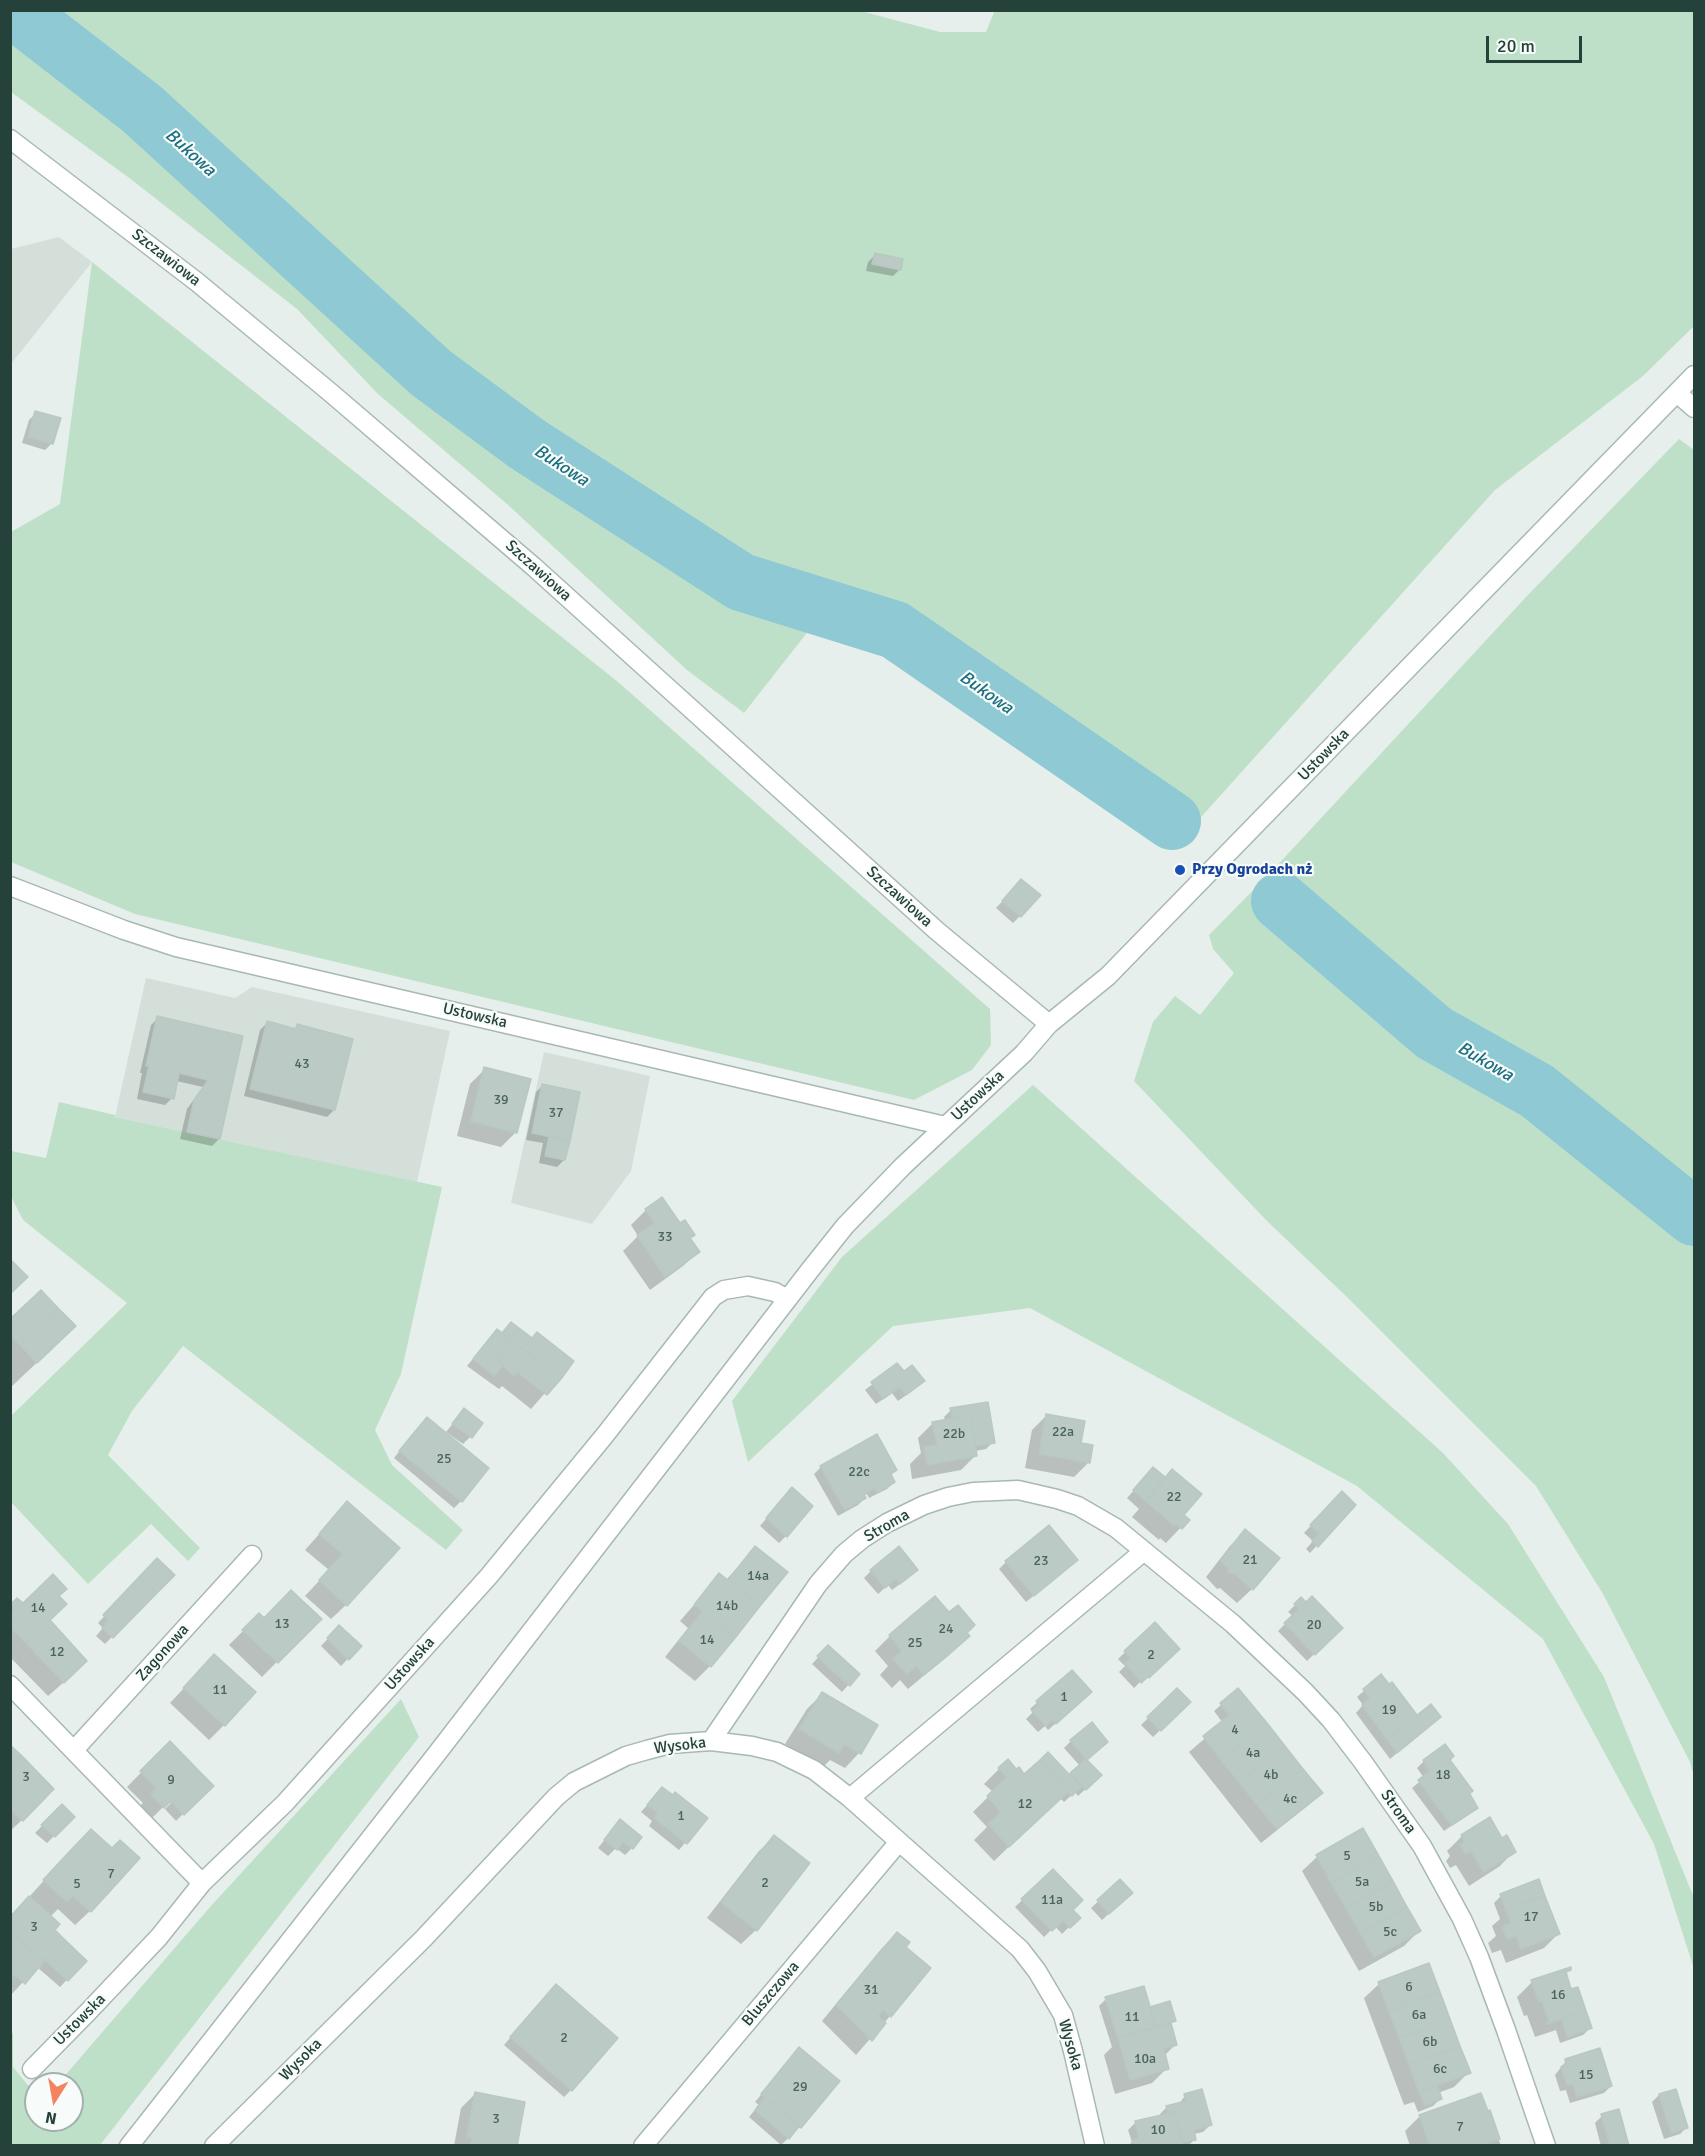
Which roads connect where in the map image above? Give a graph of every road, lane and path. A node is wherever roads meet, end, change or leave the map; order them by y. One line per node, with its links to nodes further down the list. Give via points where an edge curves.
1 (10, 139): 6 (street, Szczawiowa, via 197,282 331,393 534,567 937,931)
2 (1695, 375): 3 (street, Ustowska)
3 (1677, 393): 4 (street); 6 (street, Ustowska, via 1108,976)
4 (1695, 408)
5 (10, 886): 7 (street, Ustowska, via 176,947)
6 (1049, 1023): 7 (street, Ustowska, via 1024,1053)
7 (945, 1126): 8 (street, Ustowska, via 845,1226)
8 (787, 1299): 16 (street, Ustowska, via 748,1286 724,1290 713,1297 489,1576 285,1803); 18 (street, Ustowska)
9 (1144, 1551): 12 (street, Stroma, via 1096,1515 1057,1498 996,1490 924,1505 887,1523 844,1554 818,1584); 14 (street); 22 (street, Stroma, via 1233,1624 1305,1692 1363,1762 1422,1846 1479,1957)
10 (252, 1555): 13 (street, Zagonowa)
11 (10, 1685): 13 (street)
12 (711, 1741): 14 (street, Wysoka, via 777,1752 814,1770); 19 (street, Wysoka, via 648,1749 574,1782 423,1939)
13 (74, 1750): 16 (street)
14 (850, 1798): 15 (street, Wysoka)
15 (898, 1843): 20 (street, Bluszczowa); 21 (street, Wysoka, via 1020,1949 1037,1971 1063,2015)
16 (202, 1883): 17 (street, Ustowska, via 159,1938)
17 (32, 2069)
18 (129, 2145)
19 (214, 2145)
20 (643, 2145)
21 (1095, 2145)
22 (1546, 2145)

